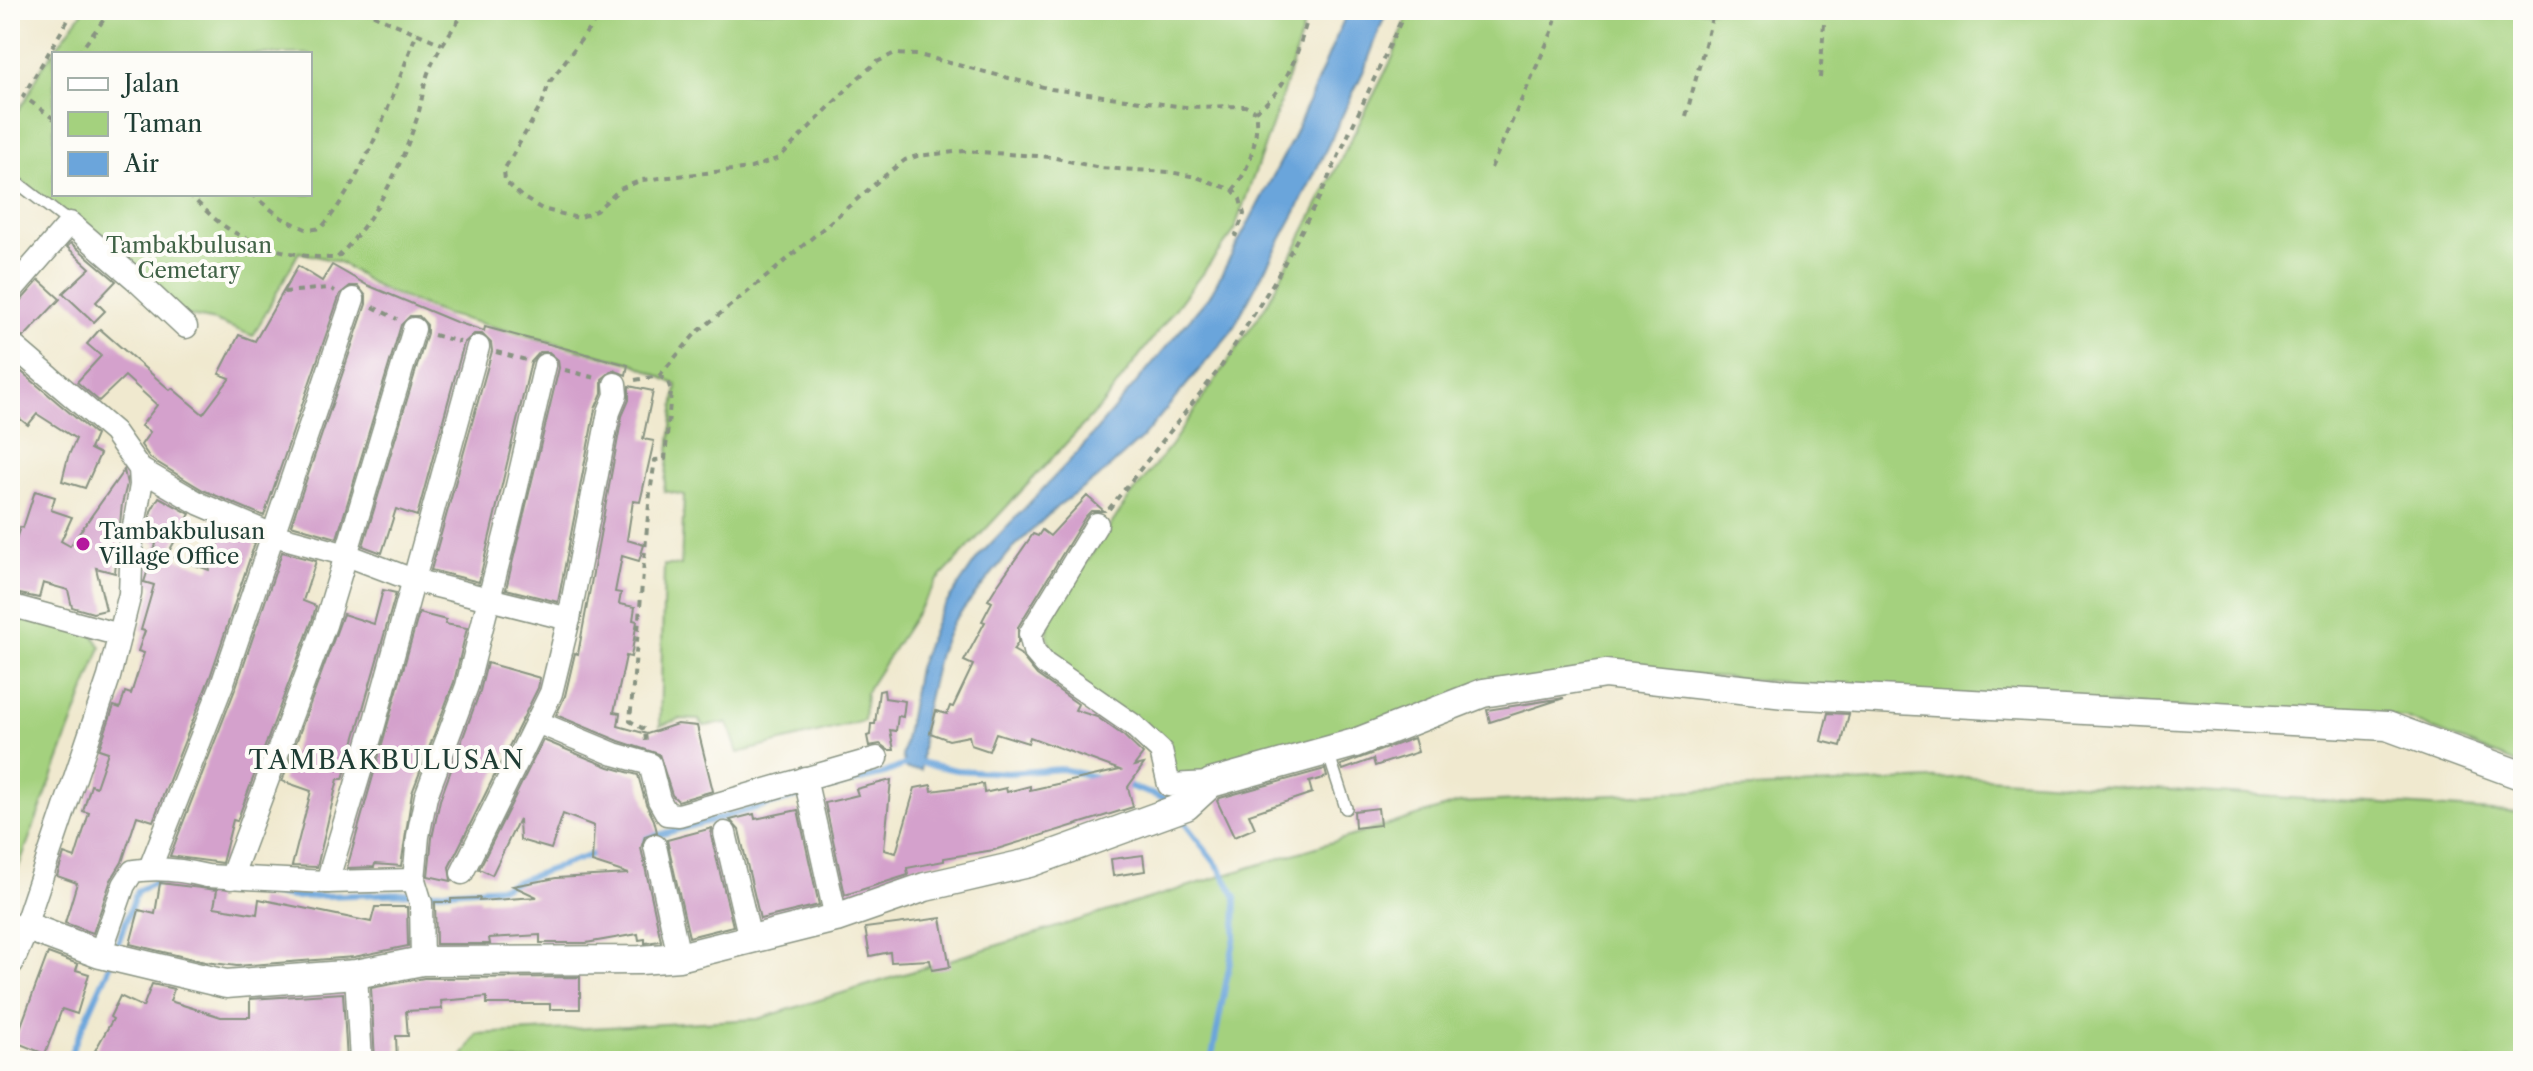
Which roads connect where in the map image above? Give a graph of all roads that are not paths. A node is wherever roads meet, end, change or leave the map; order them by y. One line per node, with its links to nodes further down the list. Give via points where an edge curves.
1 (10, 177): 2 (lane)
2 (70, 223): 3 (street); 5 (street)
3 (10, 292)
4 (353, 299): 13 (street)
5 (186, 327)
6 (414, 329): 14 (street)
7 (10, 343): 11 (street, via 114,432)
8 (478, 347): 15 (street)
9 (545, 365): 16 (street)
10 (615, 384): 18 (street)
11 (140, 469): 13 (street, via 200,504); 19 (street, via 130,594)
12 (1097, 524): 24 (street, via 1030,634 1034,651 1161,751 1169,785)
13 (273, 535): 14 (street); 29 (street, via 223,682)
14 (347, 555): 15 (street); 31 (street)
15 (413, 580): 16 (street); 32 (street)
16 (489, 599): 18 (street); 33 (street, via 467,686 426,796 418,836)
17 (13, 606): 19 (street)
18 (569, 619): 20 (street, via 551,693)
19 (120, 635): 35 (street)
20 (537, 722): 25 (street, via 614,754 646,761 667,814); 30 (street)
21 (1328, 752): 23 (street, via 1483,693 1605,674 1785,694 2387,726); 24 (street); 26 (lane)
22 (877, 758): 25 (street)
23 (2523, 776)
24 (1211, 783): 34 (street, via 1174,810 1029,863 925,887)
25 (808, 791): 34 (street)
26 (1346, 808)
27 (725, 833): 36 (street)
28 (655, 846): 38 (street)
29 (150, 868): 31 (street); 37 (street, via 128,876)
30 (462, 873)
31 (231, 878): 32 (street)
32 (327, 882): 33 (street)
33 (418, 889): 40 (street)
34 (836, 918): 36 (street)
35 (25, 926): 37 (street); 39 (street)
36 (750, 939): 38 (street)
37 (112, 957): 41 (street, via 226,984)
38 (679, 957): 40 (street)
39 (10, 961)
40 (422, 961): 41 (street)
41 (356, 974): 42 (street)
42 (361, 1061)

